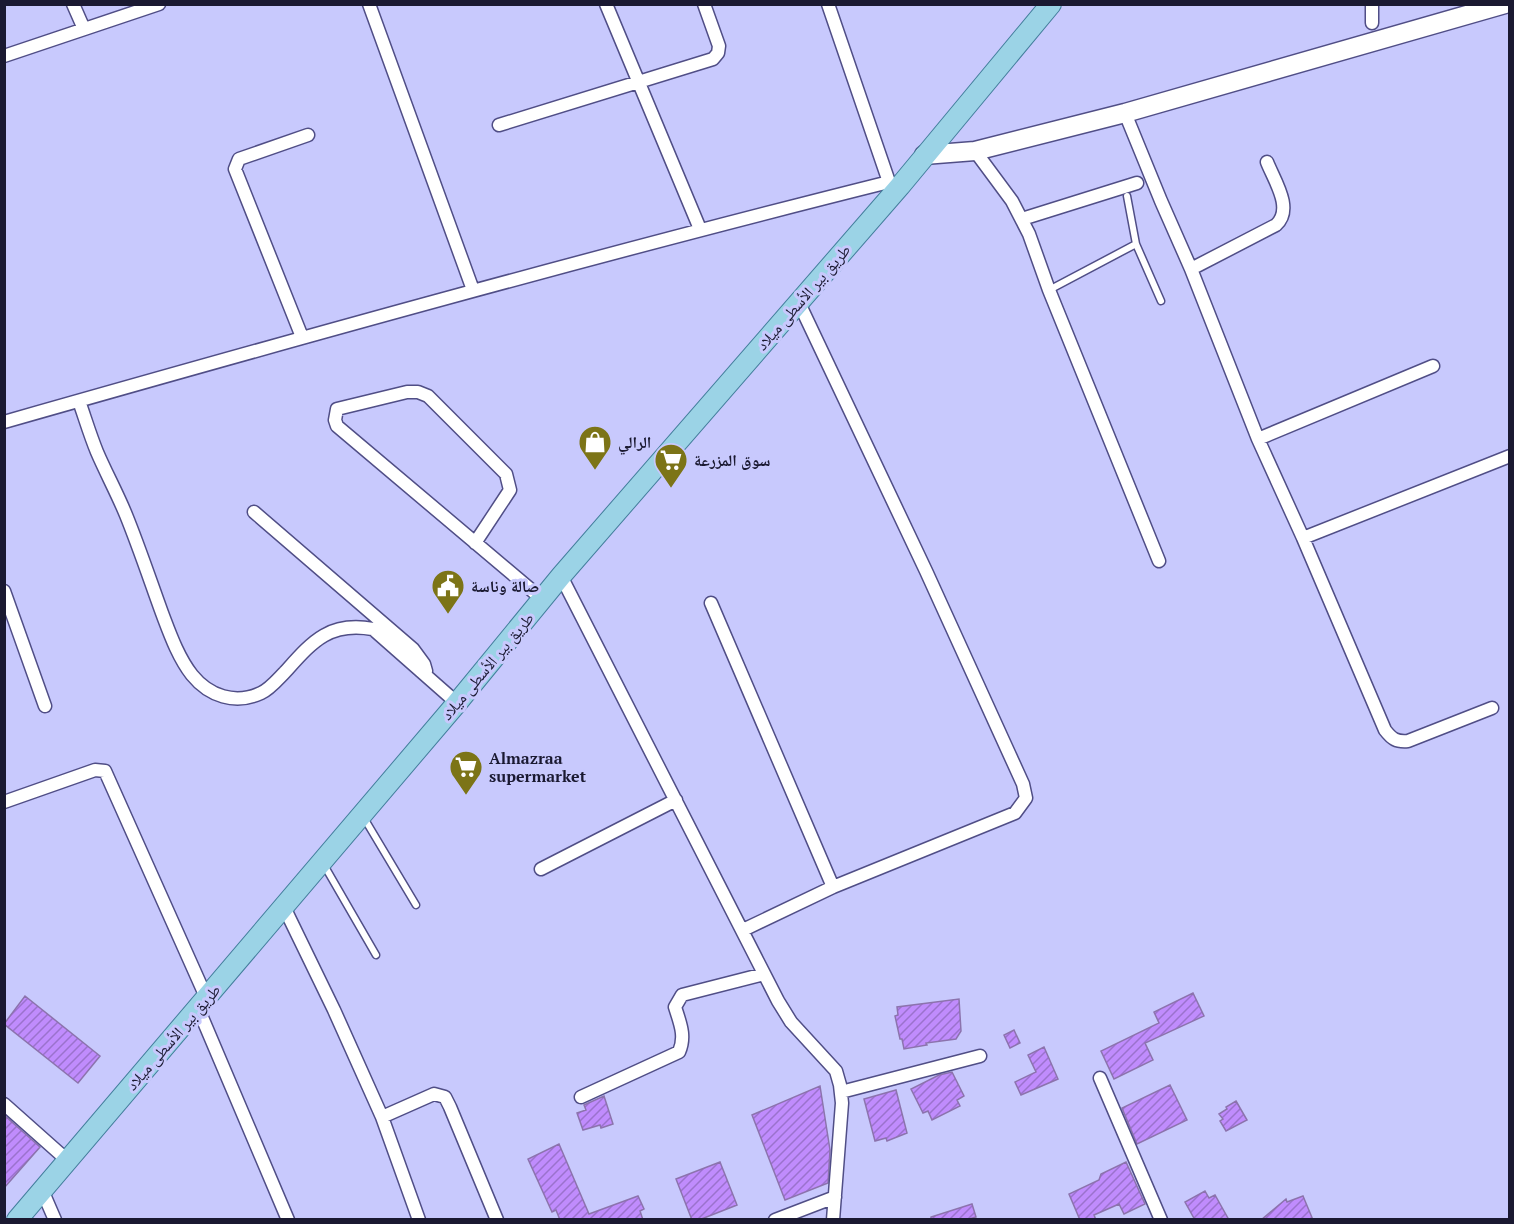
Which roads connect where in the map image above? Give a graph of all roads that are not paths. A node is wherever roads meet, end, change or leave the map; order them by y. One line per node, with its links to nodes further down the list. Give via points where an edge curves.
1 (73, 4): 11 (street)
2 (159, 4): 11 (street)
3 (369, 4): 27 (street)
4 (606, 4): 13 (street)
5 (704, 4): 13 (street, via 717,38 718,53 713,59)
6 (828, 4): 21 (street)
7 (1372, 4): 10 (street)
8 (1506, 4): 14 (main road)
9 (1046, 7): 18 (main road, طريق بير الأسطى ميلاد)
10 (1372, 23)
11 (84, 29): 12 (street)
12 (4, 57)
13 (638, 82): 15 (street); 24 (street)
14 (1125, 113): 17 (main road); 26 (street)
15 (499, 125)
16 (308, 135): 31 (street, via 239,159 235,169)
17 (975, 151): 18 (main road); 23 (street)
18 (924, 155): 21 (main road, طريق بير الأسطى ميلاد)
19 (1267, 162): 26 (street, via 1283,203 1282,220)
20 (1137, 183): 23 (street)
21 (894, 184): 24 (street); 30 (main road, طريق بير الأسطى ميلاد)
22 (1127, 196): 25 (lane)
23 (1022, 219): 28 (street)
24 (700, 229): 27 (street)
25 (1136, 244): 28 (lane); 29 (lane)
26 (1191, 269): 35 (street)
27 (473, 290): 31 (street)
28 (1049, 290): 40 (street)
29 (1161, 301)
30 (798, 303): 41 (main road, طريق بير الأسطى ميلاد); 54 (street, via 926,571 1026,798 1016,813)
31 (302, 338): 33 (street)
32 (1433, 366): 35 (street)
33 (79, 401): 34 (street); 45 (street, via 174,645 203,686 228,698 262,693 311,644 338,629 356,626 373,629)
34 (4, 422)
35 (1258, 439): 38 (street)
36 (1509, 456): 38 (street)
37 (254, 512): 45 (street, via 413,649)
38 (1303, 538): 48 (street, via 1392,739 1408,741)
39 (476, 543): 39 (street, via 510,490 506,474 428,396 408,392 338,409 337,426); 43 (street)
40 (1159, 561)
41 (561, 576): 43 (main road, طريق بير الأسطى ميلاد); 49 (street)
42 (4, 591): 47 (street)
43 (542, 599): 46 (main road, طريق بير الأسطى ميلاد)
44 (711, 603): 54 (street)
45 (427, 675): 46 (street)
46 (457, 703): 51 (main road, طريق بير الأسطى ميلاد)
47 (45, 706)
48 (1492, 708)
49 (676, 800): 53 (street); 57 (street)
50 (4, 802): 60 (street, via 95,770 105,771)
51 (362, 815): 52 (main road, طريق بير الأسطى ميلاد); 55 (lane)
52 (322, 862): 56 (main road, طريق بير الأسطى ميلاد); 58 (lane)
53 (541, 869)
54 (833, 887): 57 (street)
55 (416, 905)
56 (284, 907): 60 (main road, طريق بير الأسطى ميلاد); 66 (street)
57 (742, 930): 59 (street)
58 (376, 956)
59 (764, 974): 63 (street, via 790,1022 836,1071); 64 (street, via 682,994 675,1007 682,1032 680,1052)
60 (202, 1003): 67 (main road, طريق بير الأسطى ميلاد); 72 (street)
61 (980, 1056): 63 (street)
62 (1100, 1078): 77 (street)
63 (840, 1092): 69 (street)
64 (581, 1097)
65 (4, 1104): 67 (street)
66 (382, 1116): 73 (street); 74 (street, via 434,1094 445,1098)
67 (67, 1160): 68 (main road, طريق بير الأسطى ميلاد)
68 (42, 1190): 70 (main road, طريق بير الأسطى ميلاد); 71 (street)
69 (835, 1197): 75 (street); 76 (street)
70 (17, 1220)
71 (55, 1220)
72 (288, 1220)
73 (419, 1220)
74 (497, 1220)
75 (775, 1220)
76 (833, 1220)
77 (1161, 1220)

